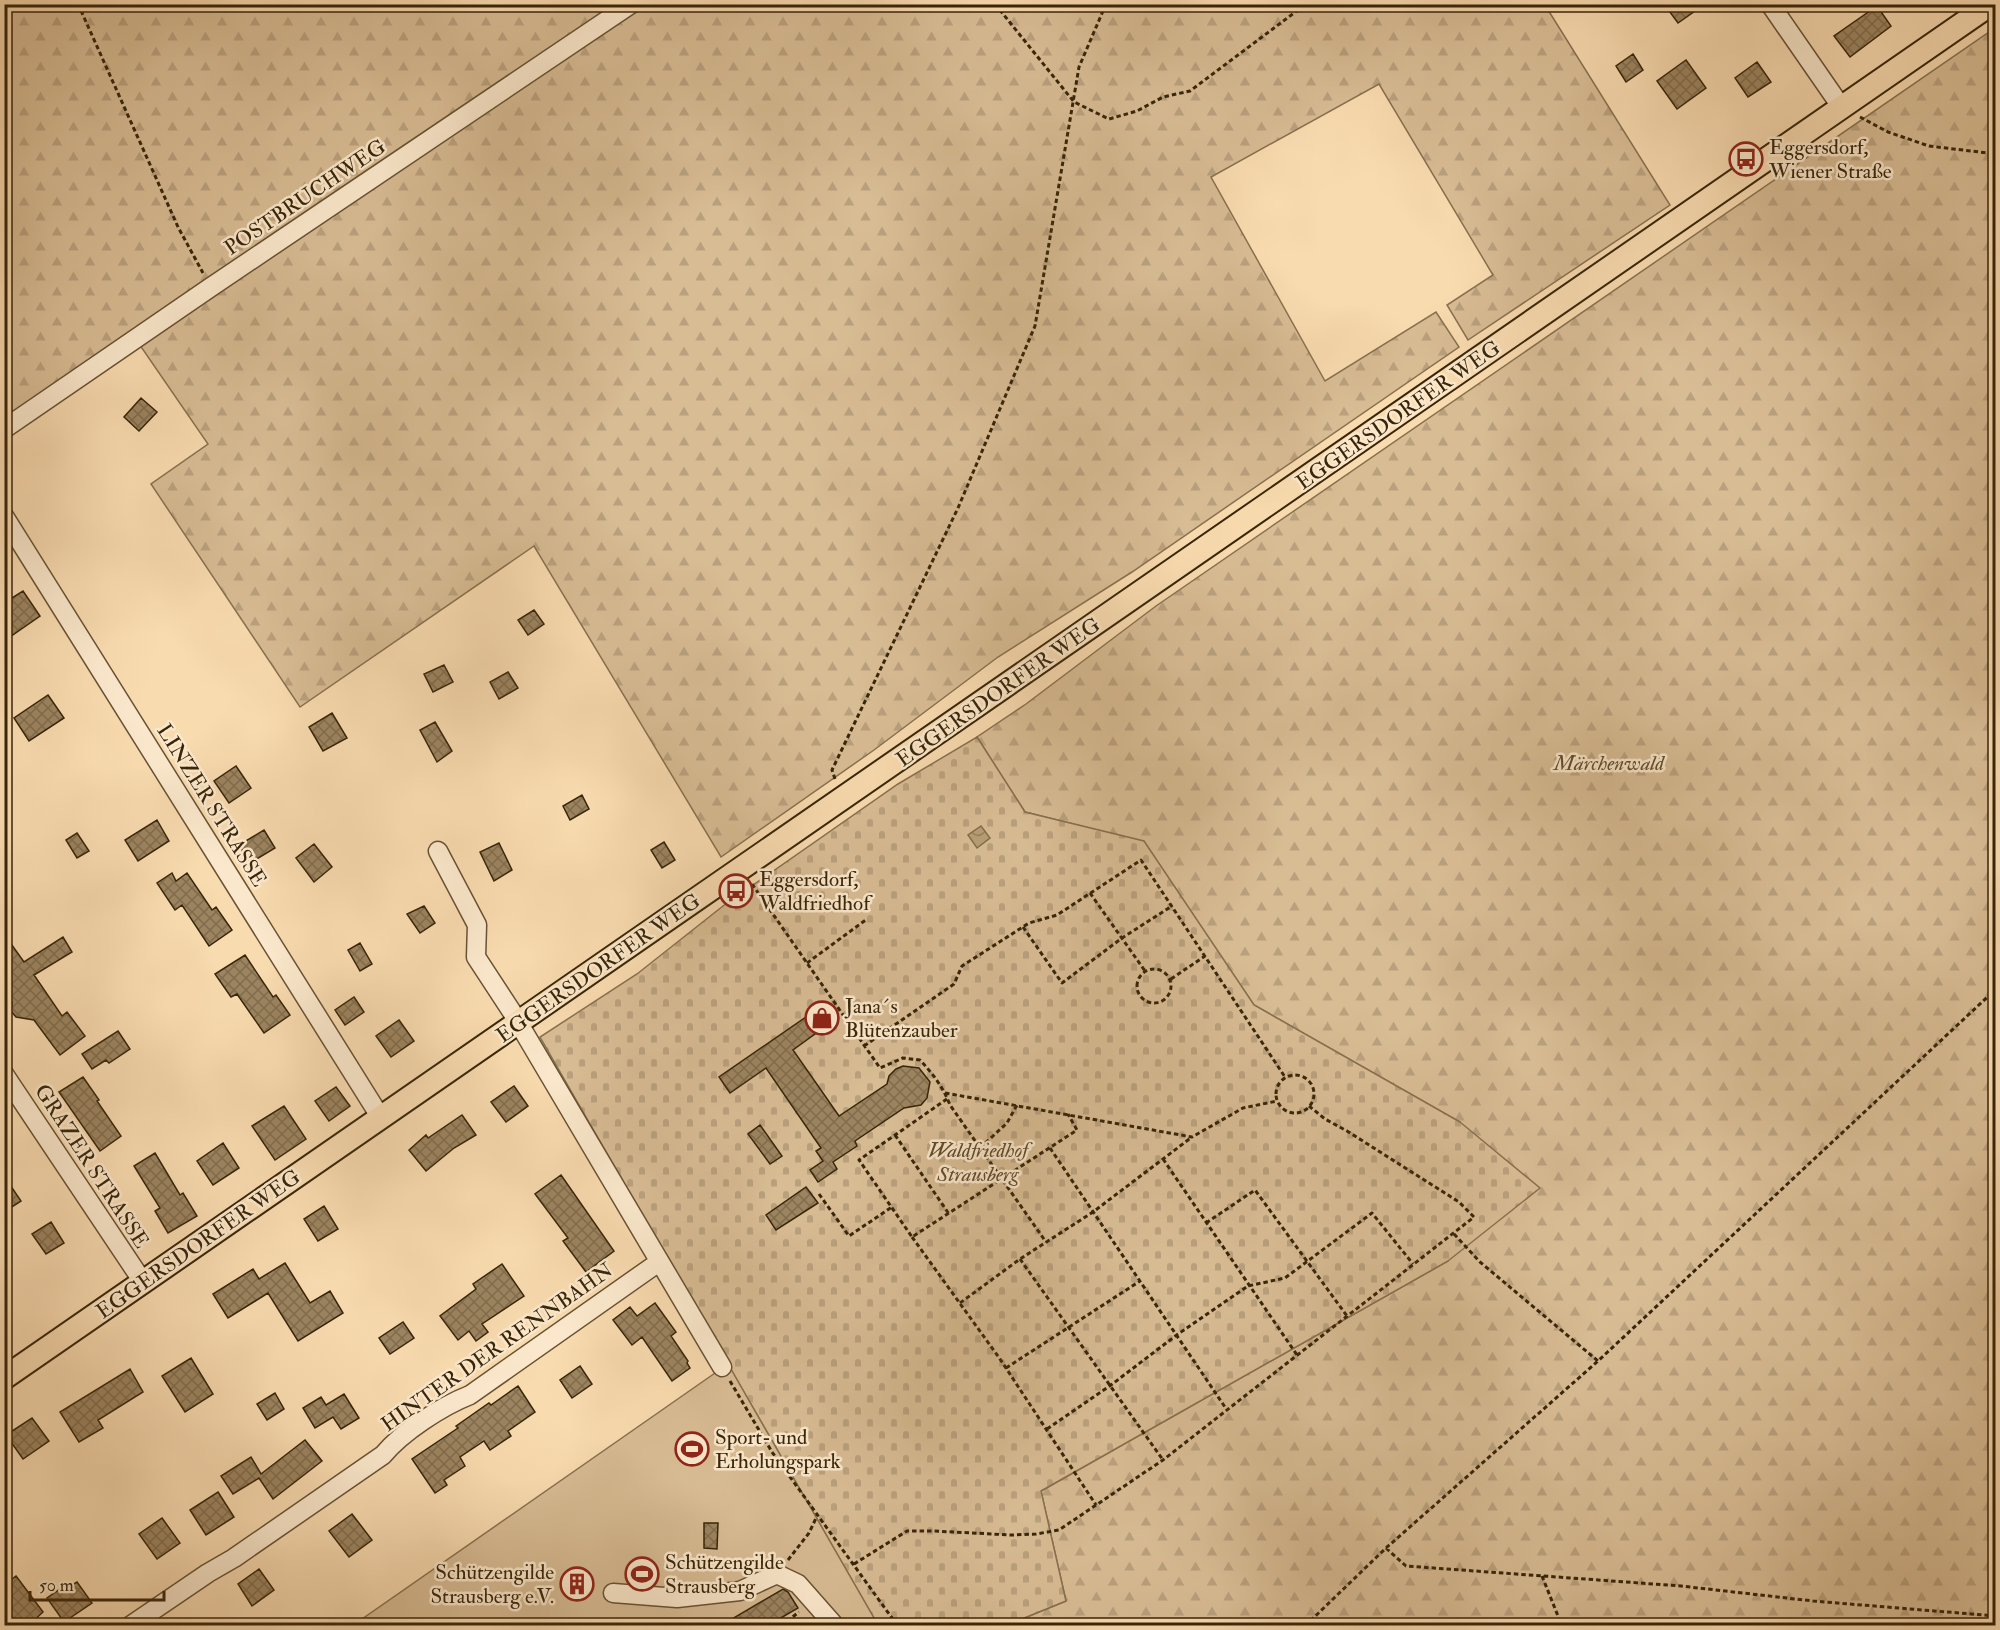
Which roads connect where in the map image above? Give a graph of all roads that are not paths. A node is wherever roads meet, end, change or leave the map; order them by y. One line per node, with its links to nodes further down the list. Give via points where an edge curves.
1 (631, 4): 5 (street, POSTBRUCHWEG)
2 (1770, 4): 4 (street)
3 (1991, 4): 4 (main road, EGGERSDORFER WEG)
4 (1842, 108): 8 (main road, EGGERSDORFER WEG)
5 (4, 429)
6 (4, 516): 10 (street, LINZER STRASSE)
7 (438, 851): 8 (street, via 477,925 476,957)
8 (518, 1023): 10 (main road, EGGERSDORFER WEG); 11 (street)
9 (4, 1074): 12 (street, GRAZER STRASSE)
10 (381, 1118): 12 (main road, EGGERSDORFER WEG)
11 (659, 1262): 13 (street); 16 (street, HINTER DER RENNBAHN)
12 (143, 1282): 14 (main road, EGGERSDORFER WEG)
13 (722, 1367)
14 (4, 1378)
15 (613, 1593): 17 (street, via 677,1598 740,1591 777,1574 798,1584)
16 (130, 1626)
17 (835, 1626)

